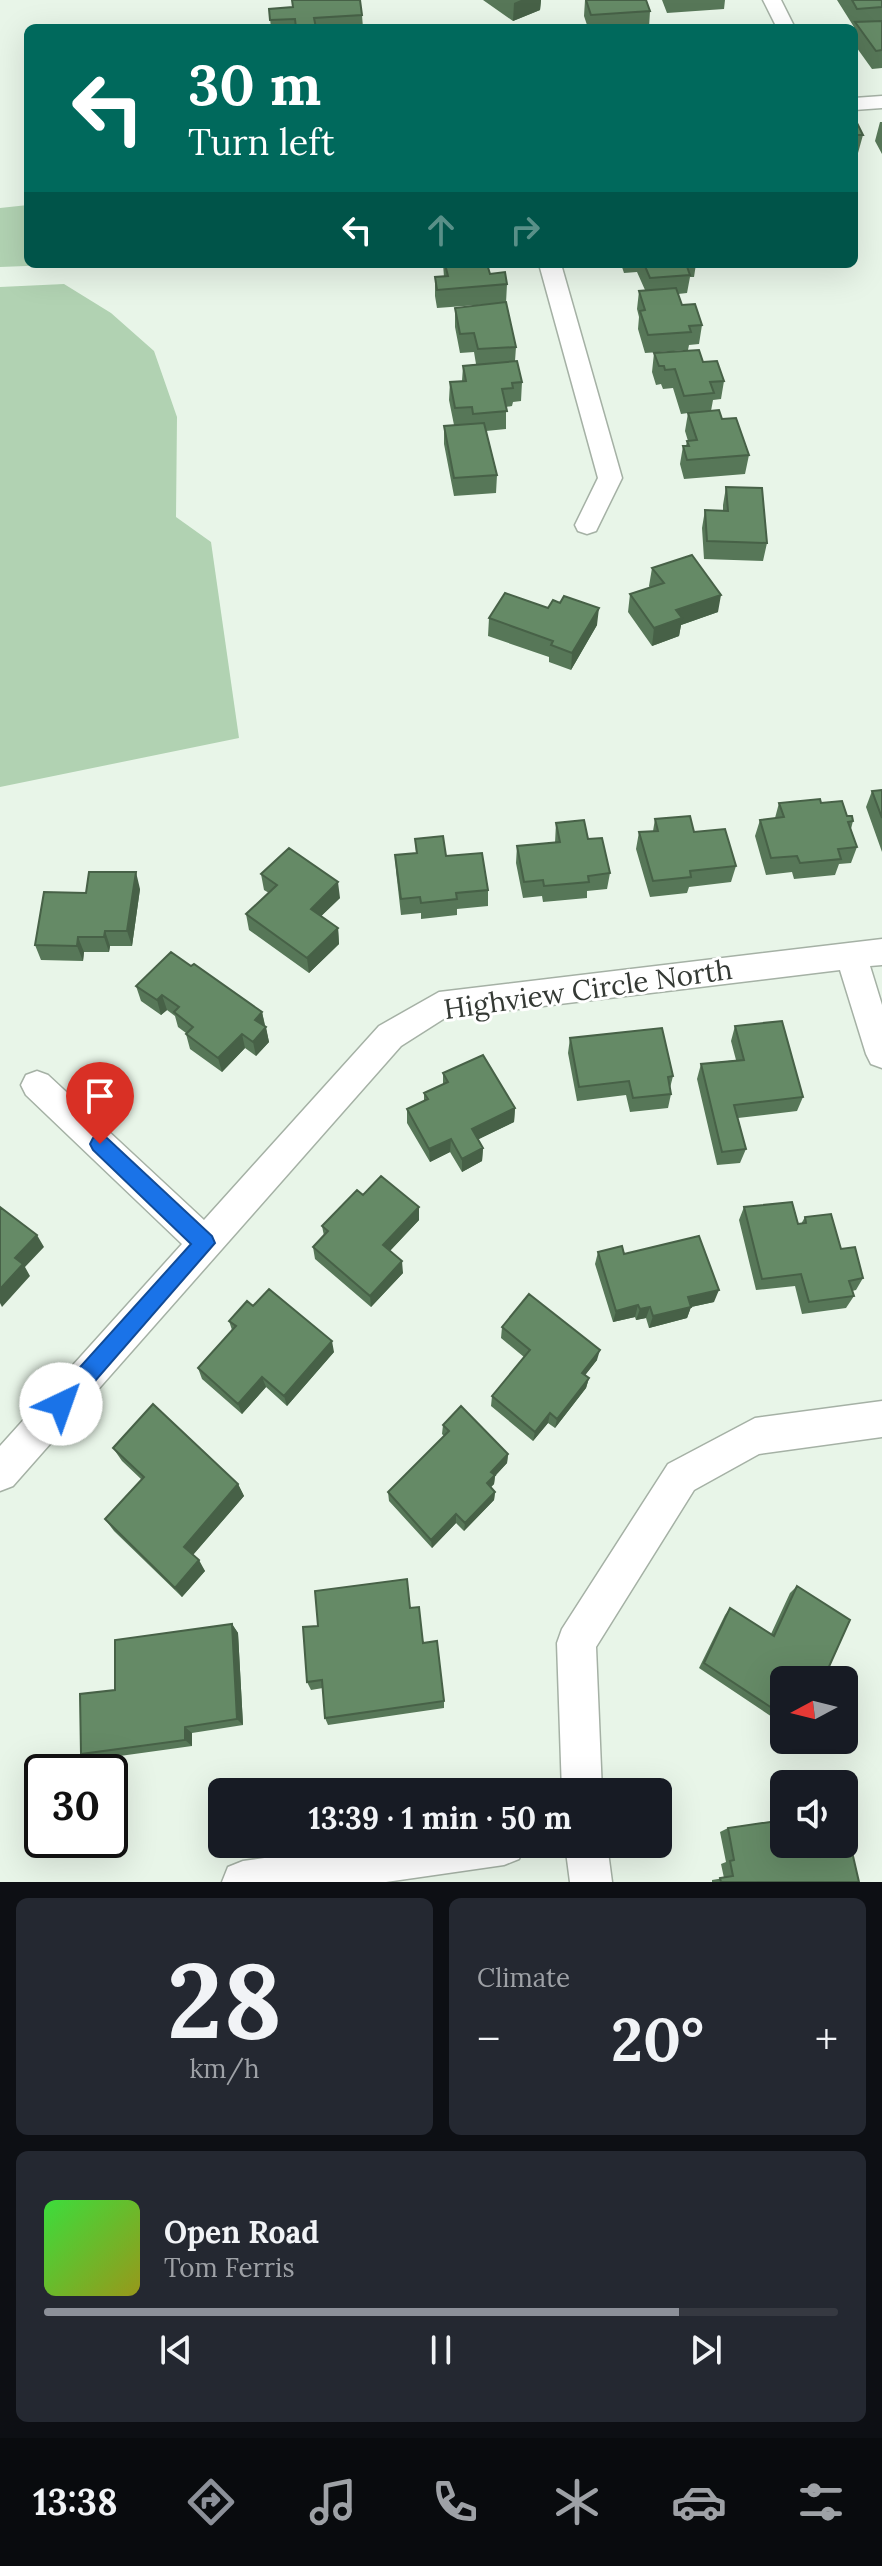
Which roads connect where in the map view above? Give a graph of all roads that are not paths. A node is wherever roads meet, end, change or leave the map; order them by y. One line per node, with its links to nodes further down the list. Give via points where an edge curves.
1 (772, 0): 2 (street)
2 (784, 24)
3 (882, 102): 4 (street)
4 (858, 104)
5 (551, 268): 6 (street, via 610,478)
6 (587, 525)
7 (866, 954): 8 (street); 10 (street, Highview Circle North, via 439,1005 390,1036)
8 (882, 1054)
9 (37, 1085): 10 (street)
10 (205, 1243): 12 (street, Highview Circle North)
11 (882, 1419): 13 (street, via 755,1436 681,1477 576,1643)
12 (0, 1473)
13 (581, 1778)
14 (408, 1858): 16 (street)
15 (588, 1858): 17 (street)
16 (243, 1882)
17 (591, 1882)

